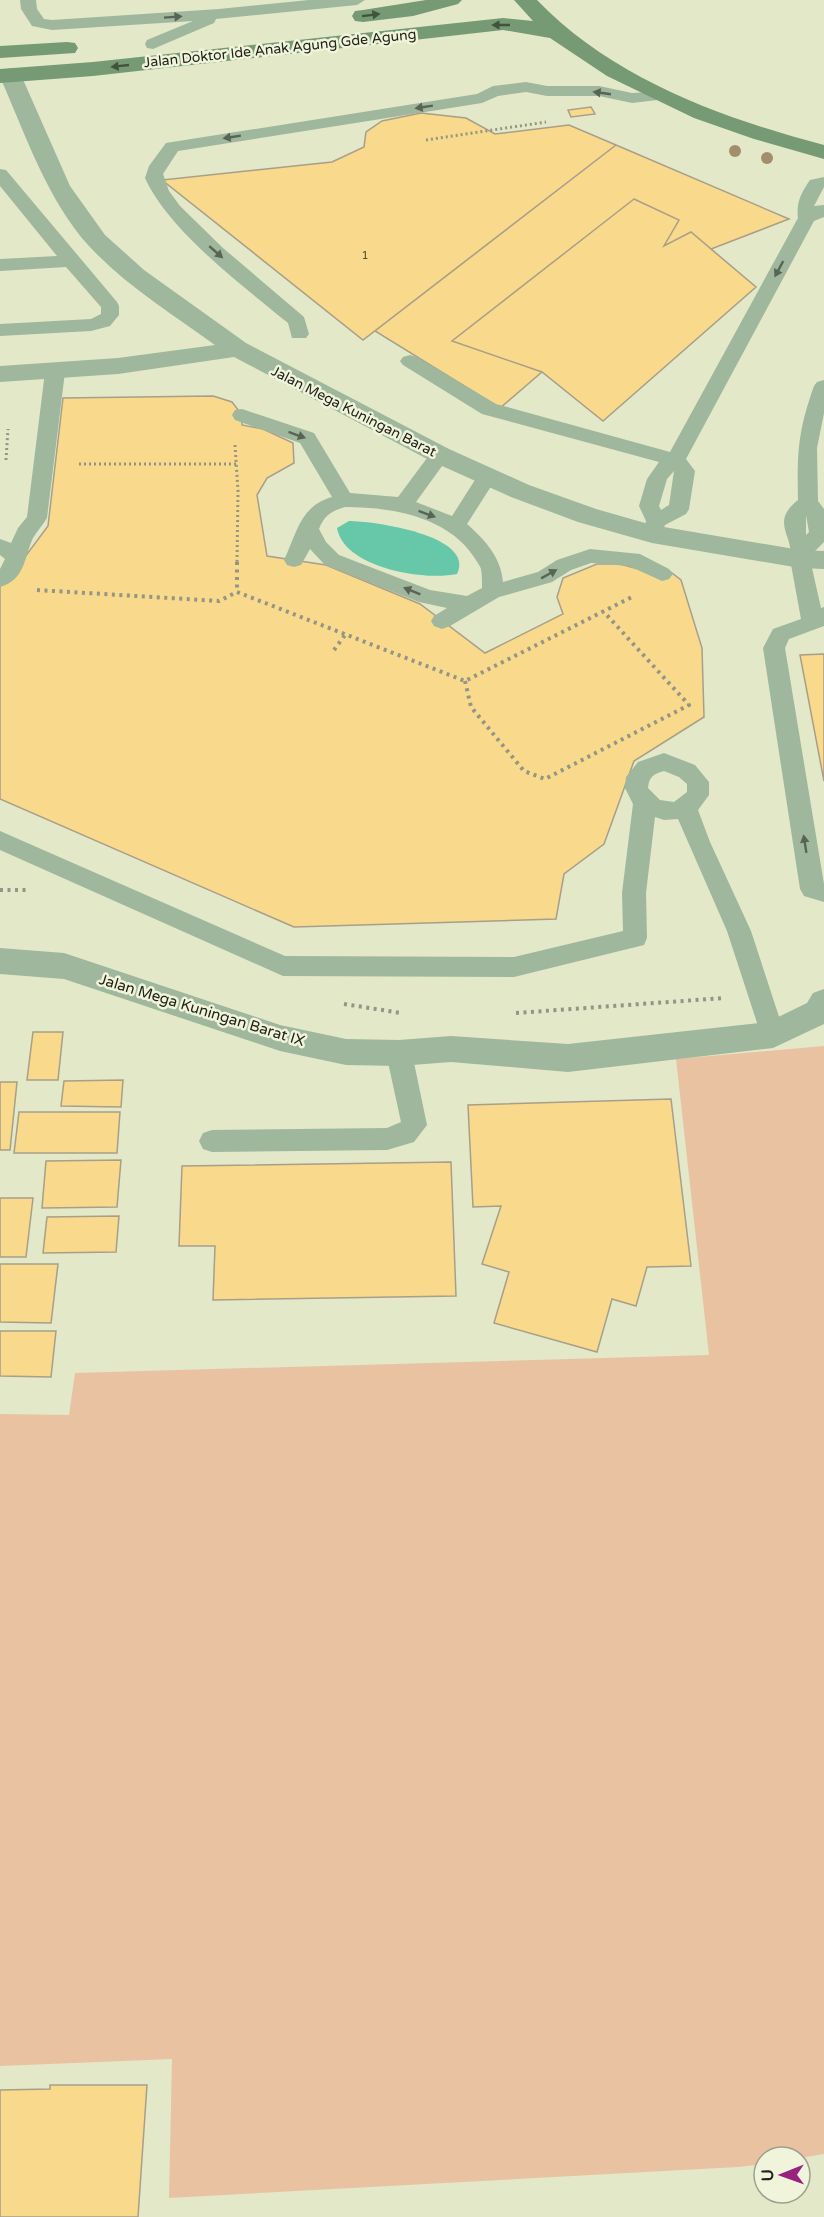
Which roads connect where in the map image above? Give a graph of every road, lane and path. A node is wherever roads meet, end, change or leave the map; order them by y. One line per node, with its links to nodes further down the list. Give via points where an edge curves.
1 (28, 0): 5 (lane, one-way to 5, via 38,23 52,25)
2 (357, 0): 5 (lane)
3 (451, 0): 7 (main road, Jalan Doktor Ide Anak Agung Gde Agung, one-way to 3, via 413,10)
4 (525, 0): 6 (main road)
5 (219, 14): 7 (lane)
6 (559, 34): 11 (main road, Jalan Doktor Ide Anak Agung Gde Agung, one-way to 11, via 492,24); 12 (main road, via 605,66)
7 (153, 44): 8 (main road, Jalan Doktor Ide Anak Agung Gde Agung)
8 (118, 46)
9 (82, 48): 10 (main road)
10 (0, 52)
11 (5, 75): 23 (street, Jalan Mega Kuningan Barat, via 59,186 97,240 135,274)
12 (660, 95): 15 (main road, via 717,120); 22 (lane, one-way to 22, via 632,98 599,91 547,91 528,101 495,103 482,98 172,147 153,177 164,197 204,241 297,321)
13 (549, 122): 14 (path)
14 (417, 141)
15 (824, 152)
16 (0, 174): 19 (lane)
17 (824, 182): 18 (lane, via 816,184 805,206)
18 (816, 214): 30 (lane, one-way to 30)
19 (71, 261): 20 (lane); 21 (lane, via 110,306 110,315 103,322)
20 (0, 265)
21 (0, 330)
22 (299, 334)
23 (237, 349): 25 (street, via 166,361); 29 (street, Jalan Mega Kuningan Barat)
24 (411, 361): 30 (lane, via 489,409)
25 (55, 372): 26 (street); 39 (lane, via 38,518)
26 (0, 374)
27 (822, 396): 41 (lane, via 807,448 808,502 796,512 794,520 794,536)
28 (242, 415): 34 (lane, one-way to 34, via 306,438)
29 (440, 455): 33 (street, Jalan Mega Kuningan Barat); 35 (lane)
30 (676, 460): 37 (lane, via 666,464 648,506); 37 (lane, via 685,471 679,509)
31 (74, 464): 32 (path)
32 (237, 464)
33 (487, 477): 36 (lane); 37 (street, Jalan Mega Kuningan Barat, via 588,516)
34 (344, 500): 35 (lane); 38 (lane, via 325,506 314,516)
35 (403, 505): 36 (lane, one-way to 36)
36 (456, 525): 45 (lane, via 476,544 491,567)
37 (654, 527): 41 (street, Jalan Mega Kuningan Barat)
38 (309, 529): 40 (lane); 48 (lane, one-way to 38, via 427,597 332,560)
39 (5, 549): 43 (lane, via 12,571)
40 (294, 560)
41 (807, 560): 47 (lane, via 820,580); 51 (lane, via 792,578 800,617)
42 (662, 574): 45 (lane, one-way to 42, via 545,578 564,565 590,556 633,559)
43 (0, 580)
44 (33, 590): 46 (path, via 219,601)
45 (494, 591): 48 (lane)
46 (237, 592)
47 (824, 597)
48 (468, 604): 50 (lane)
49 (604, 612): 54 (path, via 689,705 545,779 524,771 471,707)
50 (442, 621)
51 (820, 621): 58 (lane, one-way to 51, via 812,889 774,648 781,634)
52 (345, 635): 53 (path)
53 (334, 650)
54 (465, 681)
55 (653, 807): 56 (lane); 56 (lane, via 635,789 645,768 664,762 684,767 697,780 697,795); 57 (lane, via 639,847 635,938 514,967 283,966)
56 (686, 808): 61 (lane, via 739,931)
57 (0, 840)
58 (824, 893)
59 (0, 961): 62 (street, Jalan Mega Kuningan Barat IX, via 64,966 280,1038 346,1052)
60 (824, 1002): 61 (street, Jalan Mega Kuningan Barat IX, via 818,1012)
61 (773, 1035): 62 (street, Jalan Mega Kuningan Barat IX, via 568,1059 451,1049)
62 (399, 1053): 63 (lane, via 414,1125 405,1134 387,1139)
63 (212, 1141)

